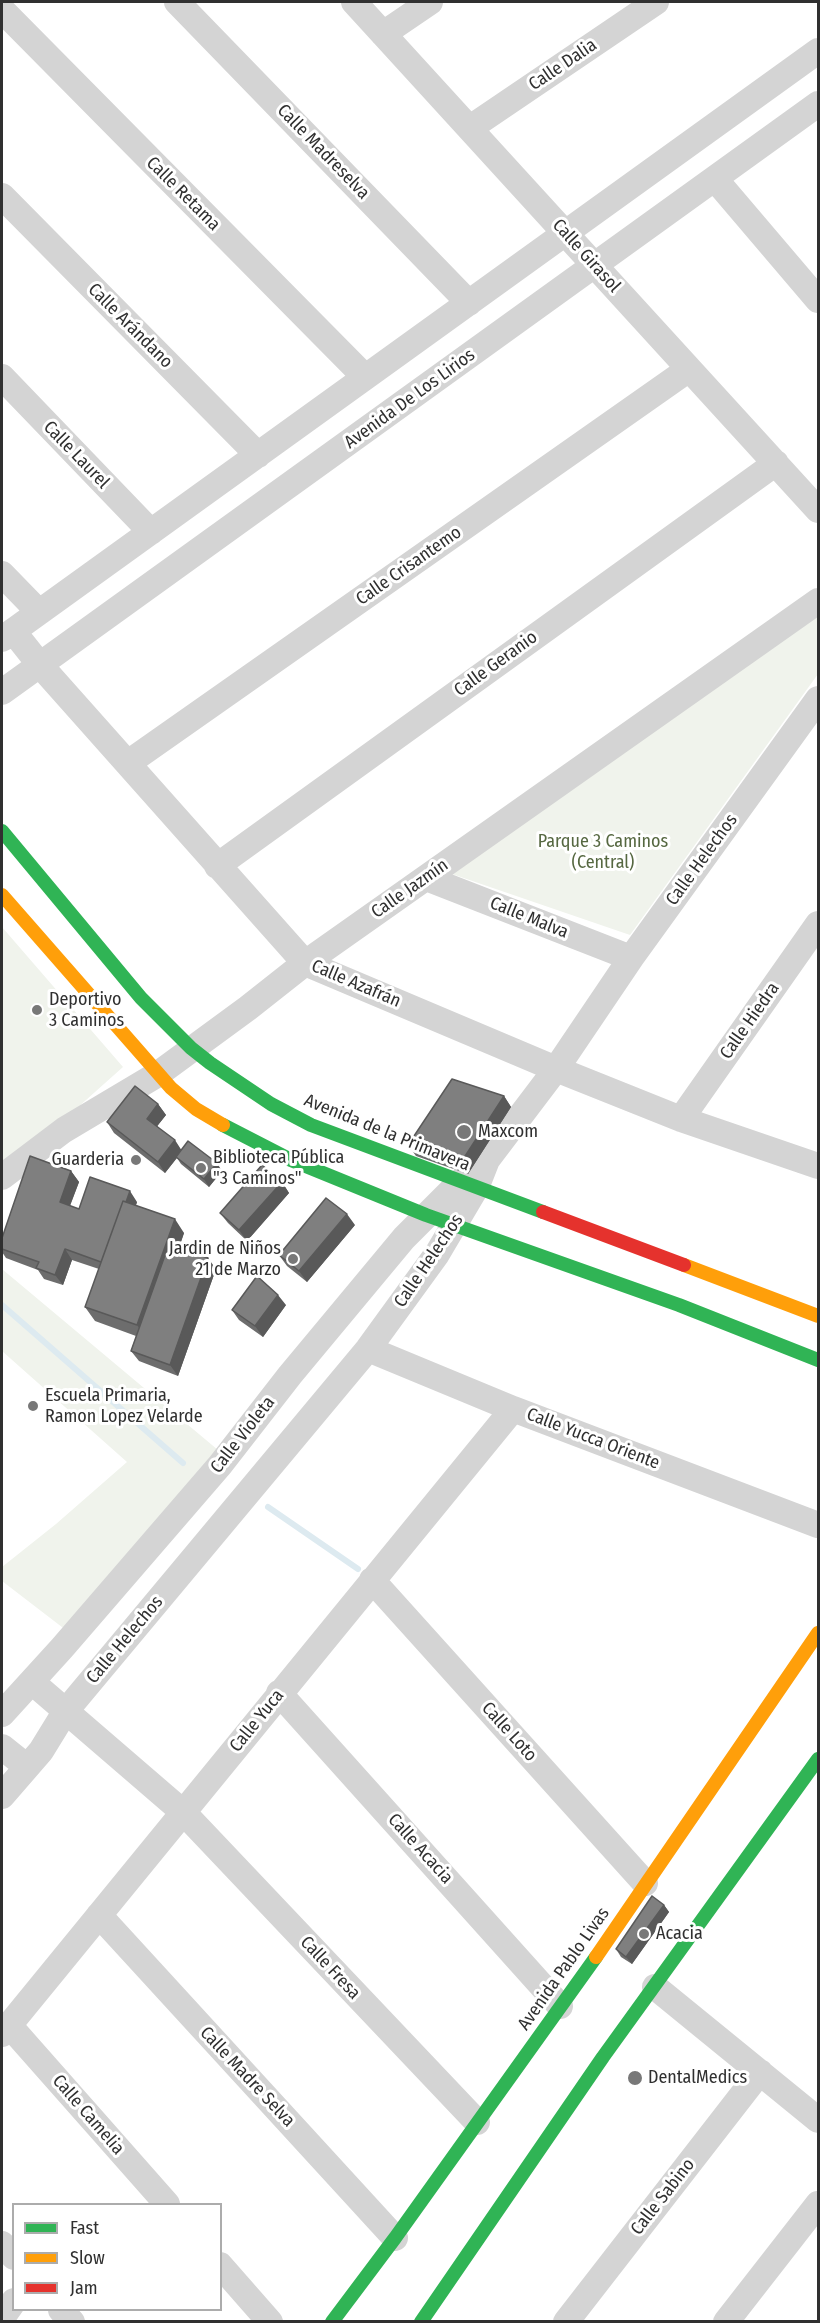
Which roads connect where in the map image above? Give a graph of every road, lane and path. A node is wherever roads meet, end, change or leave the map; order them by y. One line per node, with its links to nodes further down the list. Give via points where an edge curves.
1 (177, 2): 15 (street, Calle Madreselva)
2 (354, 2): 6 (street, Calle Girasol)
3 (429, 2): 6 (street)
4 (656, 2): 9 (street, Calle Dalia)
5 (2, 10): 18 (street, Calle Retama)
6 (383, 34): 9 (street, Calle Girasol)
7 (819, 51): 12 (street)
8 (819, 104): 10 (street, Avenida De Los Lirios)
9 (470, 128): 12 (street, Calle Girasol)
10 (715, 179): 13 (street, Avenida De Los Lirios); 14 (street)
11 (2, 196): 19 (street, Calle Arándano)
12 (566, 234): 13 (street, Calle Girasol); 15 (street)
13 (595, 266): 16 (street, Calle Girasol); 27 (street, Avenida De Los Lirios)
14 (819, 300)
15 (468, 303): 18 (street)
16 (690, 369): 20 (street, Calle Girasol); 30 (street, Calle Crisantemo)
17 (2, 377): 22 (street, Calle Laurel)
18 (365, 378): 19 (street)
19 (258, 455): 22 (street)
20 (776, 463): 21 (street, Calle Girasol); 32 (street, Calle Geranio)
21 (819, 510)
22 (151, 532): 25 (street)
23 (2, 574): 25 (street)
24 (819, 601): 33 (street, Calle Jazmín)
25 (39, 612): 26 (street)
26 (7, 635): 27 (street, Calle Azafrán)
27 (40, 665): 28 (street, Avenida De Los Lirios); 30 (street, Calle Azafrán)
28 (2, 692)
29 (819, 699): 36 (street, Calle Helechos)
30 (128, 763): 32 (street, Calle Azafrán)
31 (2, 831): 38 (street, Avenida de la Primavera, via 111,965)
32 (217, 866): 37 (street, Calle Azafrán)
33 (426, 878): 36 (street, Calle Malva); 37 (street, Calle Jazmín)
34 (2, 895): 40 (street)
35 (819, 924): 41 (street, Calle Hiedra)
36 (631, 958): 39 (street, Calle Helechos)
37 (305, 963): 38 (street, Calle Jazmín); 39 (street, Calle Azafrán)
38 (191, 1048): 40 (street, Calle Jazmín); 44 (street, Avenida de la Primavera, via 246,1088 311,1125)
39 (556, 1069): 41 (street, Calle Azafrán); 44 (street, Calle Helechos)
40 (158, 1074): 43 (street, Calle Jazmín, via 64,1130); 45 (street, via 195,1109 258,1145)
41 (681, 1119): 42 (street, Calle Azafrán)
42 (814, 1156)
43 (2, 1177)
44 (468, 1185): 45 (street, Calle Violeta); 46 (street, Calle Helechos); 47 (street, Avenida de la Primavera)
45 (426, 1215): 46 (street); 54 (street, Calle Violeta, via 290,1375 213,1473)
46 (454, 1225): 48 (street, Calle Helechos); 49 (street, via 679,1305)
47 (819, 1316)
48 (368, 1349): 50 (street, Calle Yucca Oriente); 56 (street, Calle Helechos)
49 (819, 1360)
50 (513, 1409): 51 (street, Calle Yucca Oriente); 52 (street, Calle Yuca)
51 (819, 1525)
52 (372, 1580): 55 (street, Calle Yuca); 63 (street, Calle Loto)
53 (819, 1633): 63 (street, Avenida Pablo Livas)
54 (32, 1682): 56 (street, Calle Fresa); 57 (street, Calle Violeta)
55 (279, 1693): 62 (street, Calle Yuca); 66 (street, Calle Acacia)
56 (65, 1712): 60 (street, Calle Helechos); 62 (street, Calle Fresa)
57 (2, 1714)
58 (2, 1747): 60 (street)
59 (819, 1759): 65 (street)
60 (27, 1767): 61 (street, Calle Helechos)
61 (2, 1796)
62 (184, 1813): 64 (street, Calle Yuca); 70 (street, Calle Fresa)
63 (645, 1883): 66 (street, Avenida Pablo Livas)
64 (99, 1916): 67 (street, Calle Yuca); 73 (street, Calle Madre Selva)
65 (655, 1987): 68 (street); 79 (street)
66 (560, 2006): 70 (street, Avenida Pablo Livas)
67 (5, 2030): 71 (street, Calle Camelia)
68 (760, 2072): 69 (street); 80 (street, Calle Sabino)
69 (819, 2120)
70 (477, 2122): 73 (street, Avenida Pablo Livas)
71 (165, 2203)
72 (819, 2204): 81 (street)
73 (395, 2238): 78 (street, Avenida Pablo Livas)
74 (222, 2267): 77 (street)
75 (12, 2304): 76 (street)
76 (2, 2318)
77 (270, 2322)
78 (332, 2322)
79 (421, 2322)
80 (566, 2322)
81 (726, 2322)

